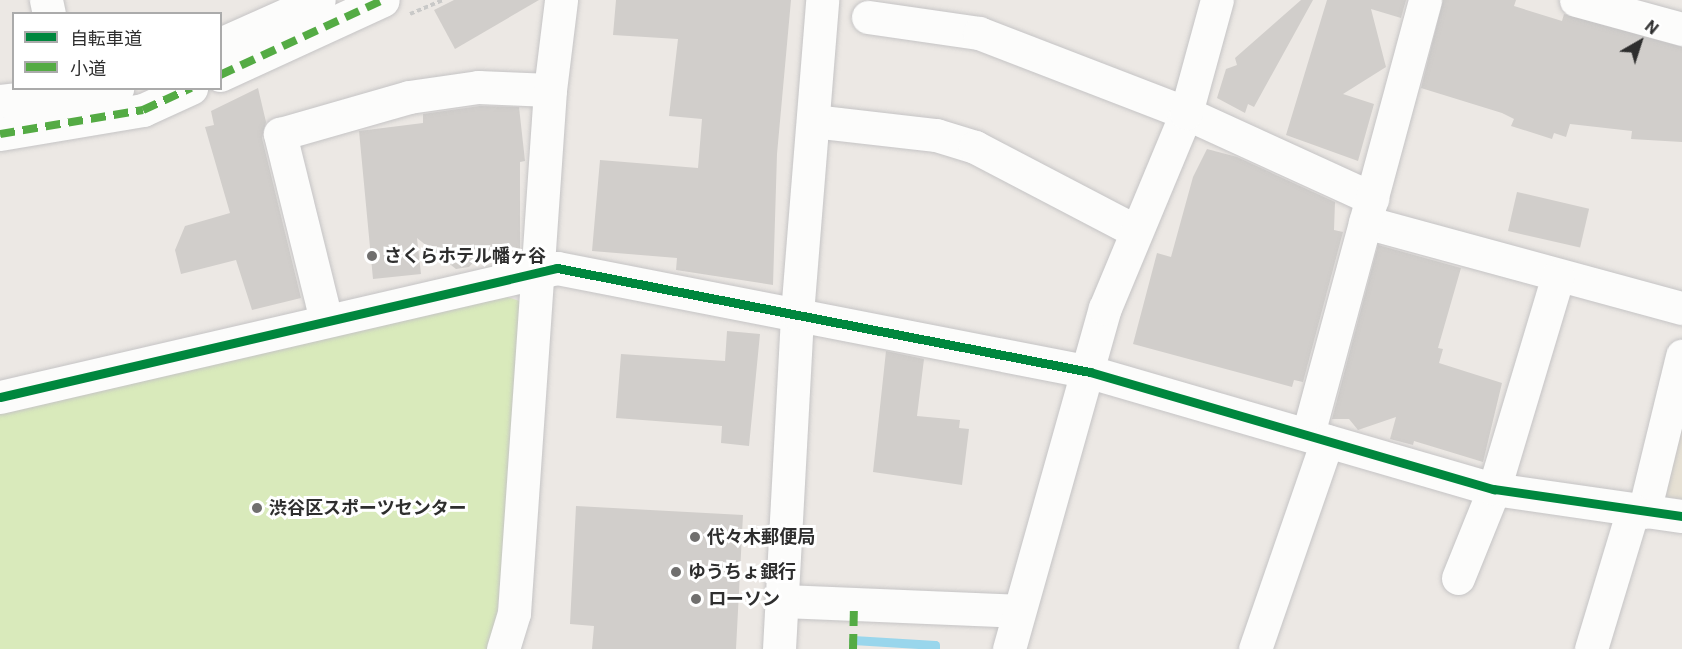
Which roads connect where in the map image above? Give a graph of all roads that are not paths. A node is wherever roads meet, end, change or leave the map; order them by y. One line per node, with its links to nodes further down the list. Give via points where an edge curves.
1 (319, 0): 8 (street)
2 (383, 0): 12 (street)
3 (561, 0): 15 (street)
4 (822, 0): 19 (street)
5 (1217, 0): 18 (street)
6 (1425, 0): 21 (street)
7 (1576, 0): 10 (street)
8 (286, 8): 11 (street)
9 (868, 17): 18 (street, via 979,33)
10 (1682, 29)
11 (222, 43)
12 (222, 74)
13 (89, 90): 16 (street)
14 (187, 90): 20 (street, via 143,110)
15 (549, 90): 23 (street); 27 (street, via 478,87 409,97 280,134)
16 (61, 92): 17 (street)
17 (0, 101)
18 (1186, 113): 21 (street); 22 (street)
19 (813, 121): 22 (street, via 936,135 975,147); 26 (street)
20 (0, 134)
21 (1368, 210): 24 (street); 31 (street)
22 (1134, 230): 29 (street, via 1105,308)
23 (537, 270): 26 (street, via 557,267); 27 (street); 38 (street, via 514,613)
24 (1558, 276): 25 (street); 32 (street)
25 (1682, 308)
26 (797, 314): 29 (street); 36 (street)
27 (326, 320): 30 (street)
28 (1682, 356): 33 (street)
29 (1090, 372): 31 (street); 37 (street)
30 (0, 397)
31 (1318, 437): 32 (street); 41 (street)
32 (1494, 489): 33 (street); 35 (street)
33 (1639, 511): 34 (street); 42 (street)
34 (1682, 516)
35 (1458, 578)
36 (782, 601): 37 (street); 39 (street)
37 (1017, 611): 40 (street)
38 (503, 649)
39 (779, 649)
40 (1010, 649)
41 (1255, 649)
42 (1591, 649)

